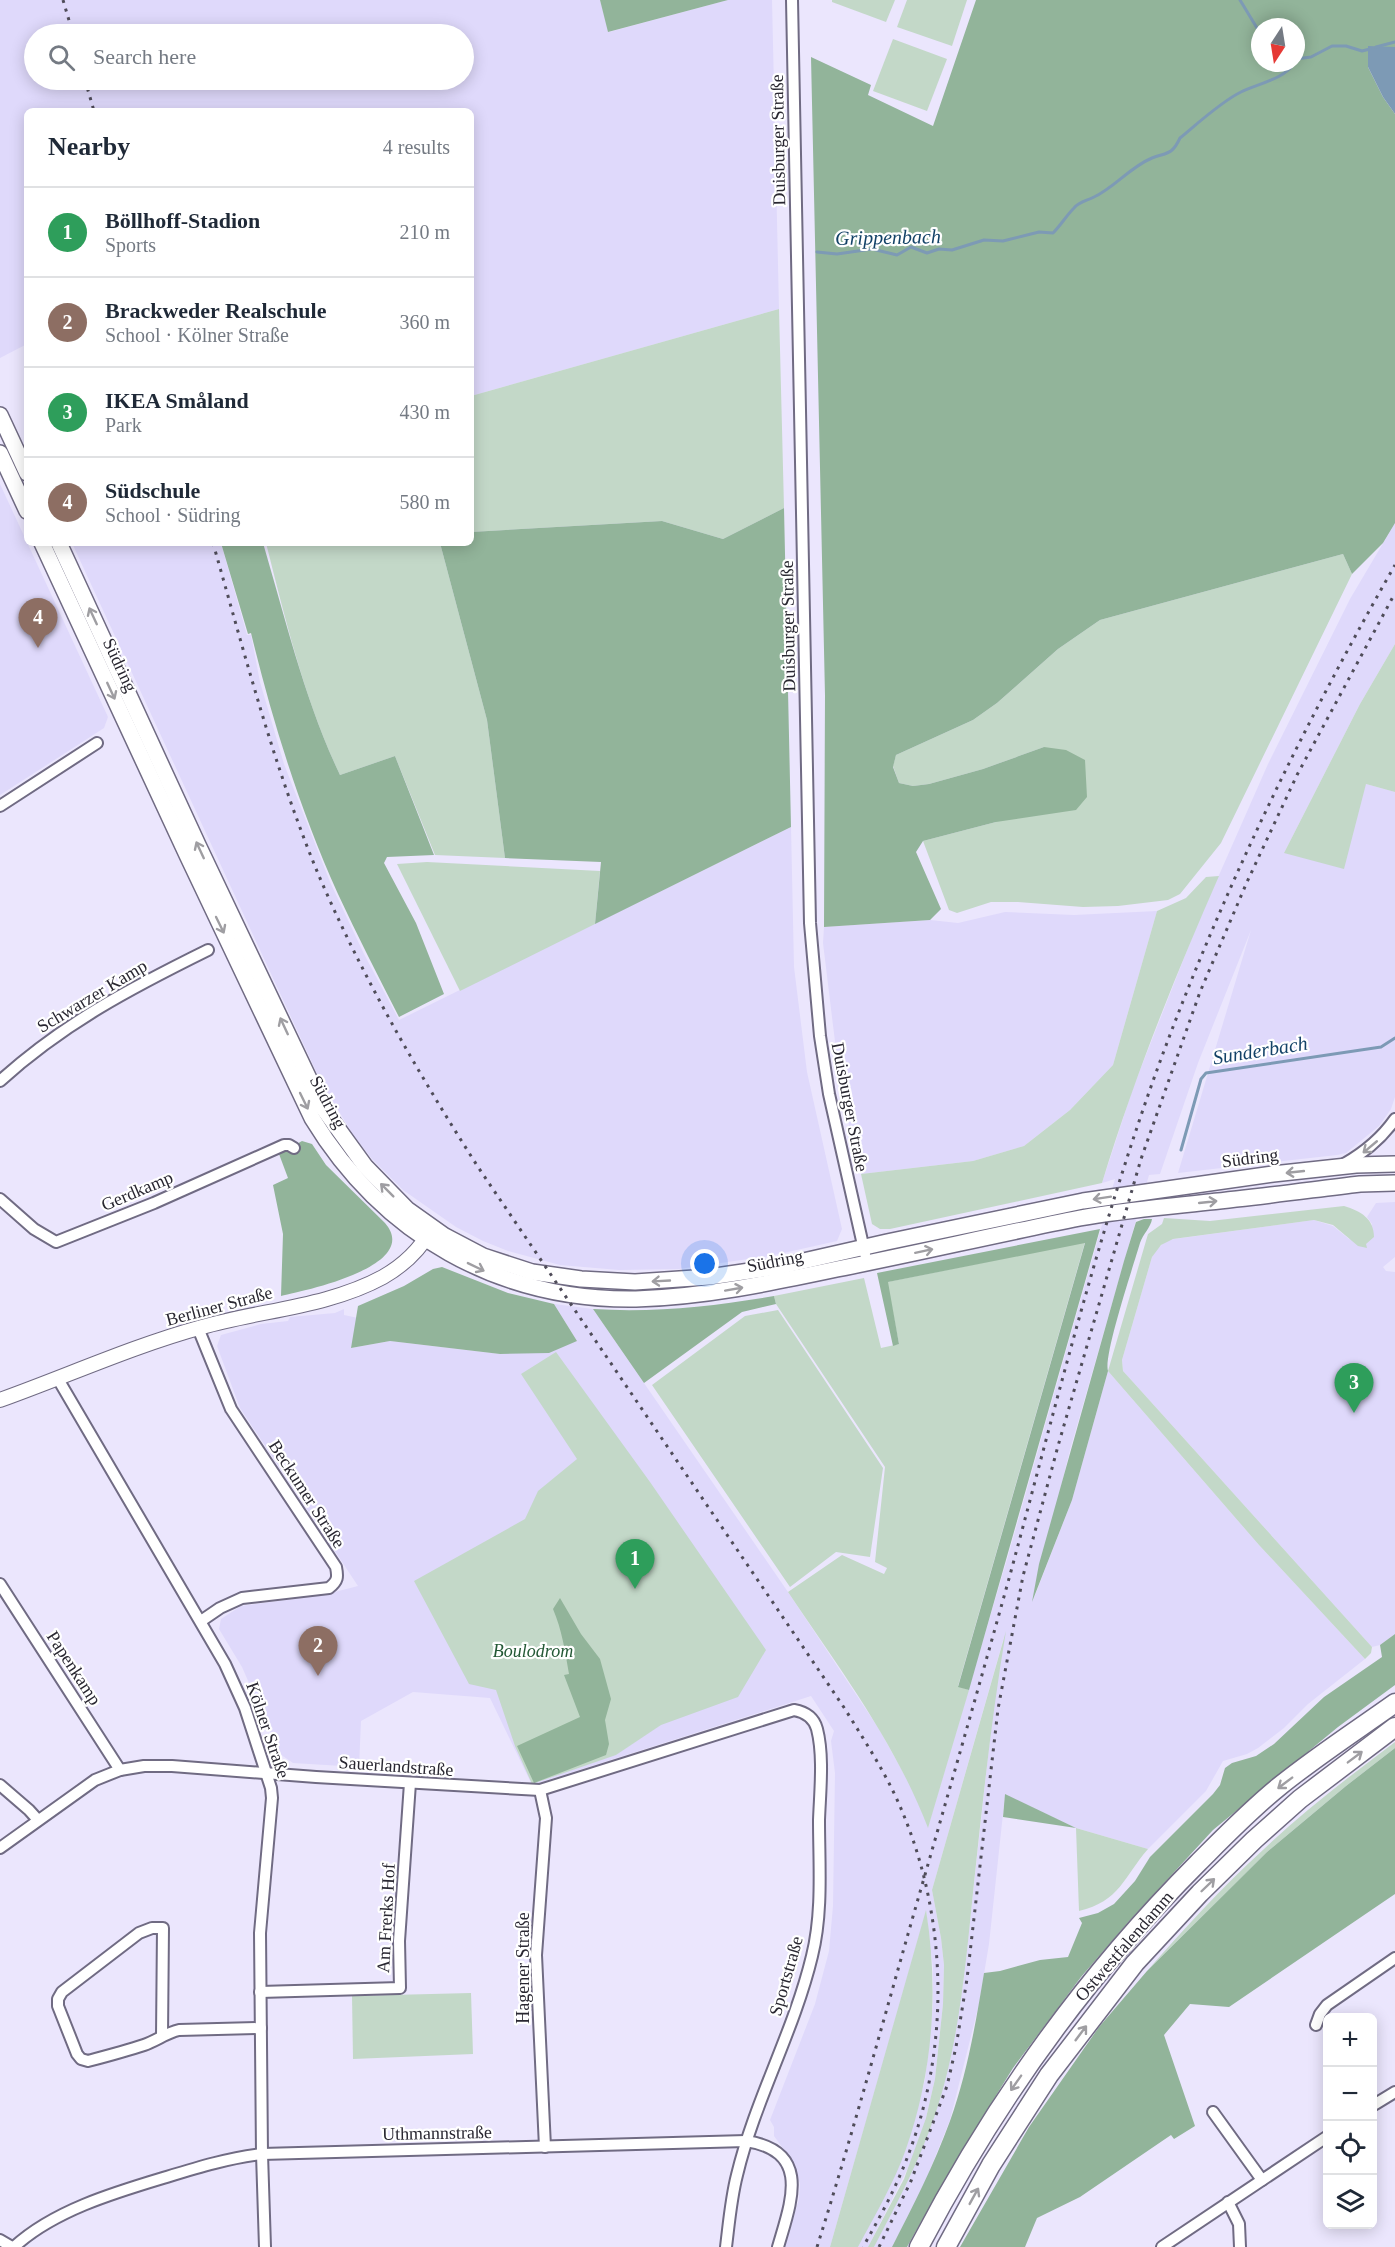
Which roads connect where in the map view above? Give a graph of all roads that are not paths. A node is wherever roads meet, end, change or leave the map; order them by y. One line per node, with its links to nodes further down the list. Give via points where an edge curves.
1 (792, 0): 19 (street, Duisburger Straße, via 810,923 825,1070)
2 (0, 415): 4 (main road)
3 (0, 453): 5 (main road)
4 (24, 467)
5 (24, 505)
6 (43, 546): 18 (main road, Südring, one-way to 18, via 312,1119 357,1180 387,1210)
7 (61, 546): 18 (main road, Südring, one-way to 7, via 365,1166 323,1108)
8 (97, 743): 9 (street)
9 (0, 806)
10 (208, 950): 11 (street, Schwarzer Kamp, via 72,1023)
11 (0, 1081)
12 (1395, 1119): 15 (street, one-way to 15, via 1362,1153)
13 (294, 1148): 17 (street, Gerdkamp, via 284,1145 56,1242 34,1229)
14 (1395, 1164): 15 (main road, Südring)
15 (1338, 1167): 19 (main road, Südring, one-way to 19, via 1083,1201)
16 (1394, 1180): 20 (main road, Südring, one-way to 16, via 1130,1210)
17 (0, 1199)
18 (428, 1234): 19 (main road, Südring, one-way to 18, via 743,1273 635,1282 524,1270); 20 (main road, Südring, one-way to 20, via 451,1255 505,1279 577,1296 634,1299 711,1293); 21 (street, Berliner Straße, via 406,1263 363,1286)
19 (863, 1247): 20 (street)
20 (867, 1263)
21 (198, 1328): 22 (street, Berliner Straße); 25 (street, Beckumer Straße, via 231,1409 336,1567 338,1577 329,1588 242,1598)
22 (58, 1379): 23 (street, Berliner Straße); 25 (street, Kölner Straße)
23 (0, 1401)
24 (0, 1584): 29 (street, Papenkamp)
25 (201, 1621): 30 (street, Kölner Straße, via 238,1689)
26 (1395, 1703): 55 (highway, Ostwestfalendamm, one-way to 55, via 1281,1785 1138,1925 1084,1989 1016,2083 974,2148)
27 (803, 1711): 33 (street, Sauerlandstraße, via 795,1710); 45 (street, Sportstraße, via 817,1728 820,1767 818,1923 805,1985)
28 (1395, 1727): 56 (highway, Ostwestfalendamm, one-way to 28, via 991,2165 1049,2075 1135,1963 1254,1840)
29 (120, 1770): 30 (street, Sauerlandstraße, via 172,1766); 34 (street, Sauerlandstraße, via 95,1780)
30 (266, 1773): 31 (street, Sauerlandstraße); 37 (street, Kölner Straße, via 272,1809 260,1933)
31 (410, 1783): 33 (street, Sauerlandstraße); 37 (street, Am Frerks Hof, via 399,1941 400,1988)
32 (0, 1785): 34 (street)
33 (540, 1790): 46 (street, Hagener Straße, via 546,1818 536,1954)
34 (38, 1820): 35 (street, Sauerlandstraße)
35 (0, 1848)
36 (1395, 1958): 38 (street, via 1328,2005)
37 (260, 1992): 39 (street, Kölner Straße)
38 (1316, 2025)
39 (261, 2028): 40 (street, via 191,2029); 47 (street, Kölner Straße)
40 (162, 2036): 40 (street, via 144,2045 81,2060 58,1999 139,1933 163,1928)
41 (1395, 2092): 42 (street)
42 (1377, 2103)
43 (1213, 2112): 48 (street)
44 (1323, 2139): 48 (street)
45 (746, 2141): 46 (street, Uthmannstraße); 53 (street, Sportstraße, via 736,2176); 54 (street, Uthmannstraße, via 777,2151 789,2169 791,2201)
46 (545, 2146): 47 (street, Uthmannstraße)
47 (262, 2154): 51 (street, Uthmannstraße, via 231,2157 101,2196); 52 (street, Kölner Straße)
48 (1262, 2180): 49 (street)
49 (1228, 2202): 57 (street); 58 (street, via 1239,2224)
50 (0, 2240): 51 (street)
51 (13, 2247)
52 (265, 2247)
53 (726, 2247)
54 (778, 2247)
55 (919, 2247)
56 (946, 2247)
57 (1162, 2247)
58 (1240, 2247)

